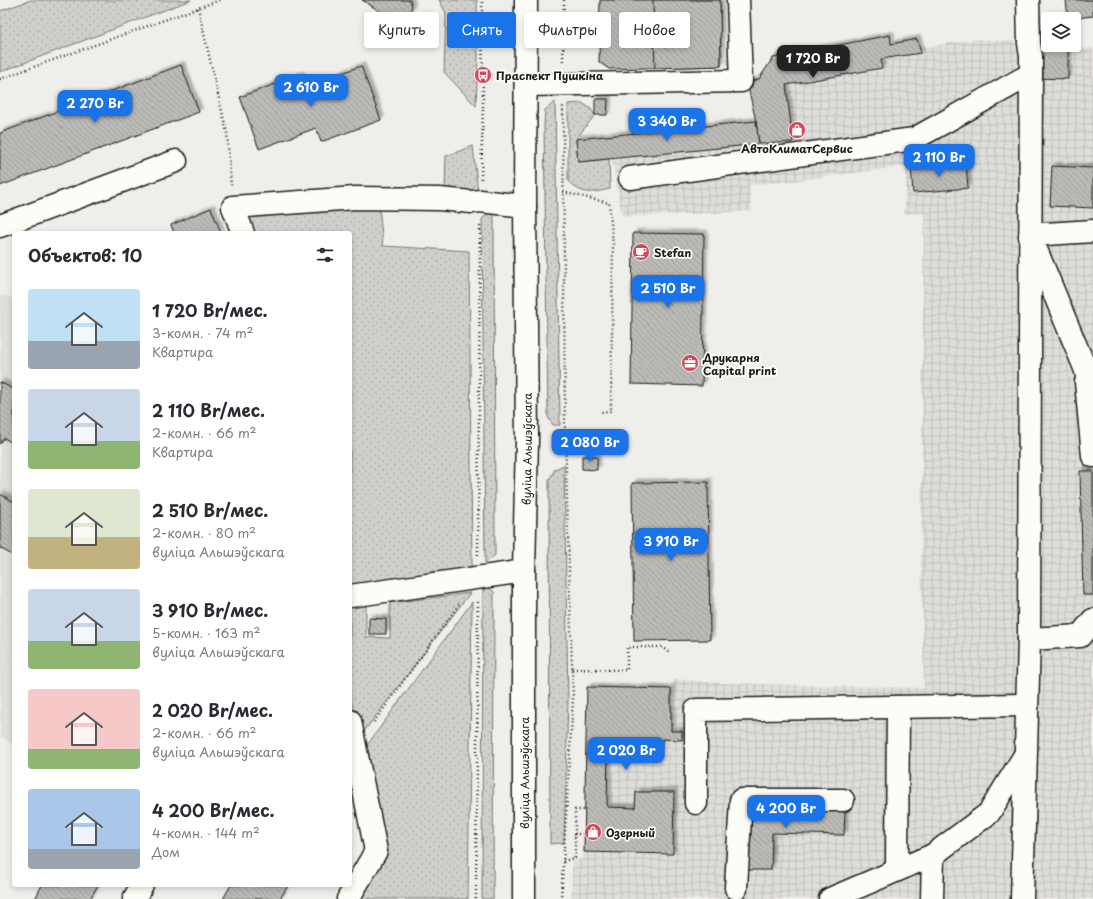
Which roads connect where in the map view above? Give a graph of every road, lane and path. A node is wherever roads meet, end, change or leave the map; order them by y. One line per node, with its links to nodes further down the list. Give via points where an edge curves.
1 (220, 0): 7 (path)
2 (482, 0): 15 (path, via 483,106)
3 (526, 0): 11 (main road, вуліца Альшэўскага)
4 (564, 0): 10 (path)
5 (738, 0): 10 (main road, via 742,81)
6 (1028, 0): 8 (main road)
7 (198, 8): 9 (path); 17 (path, via 227,133)
8 (1031, 74): 13 (main road, via 914,139); 21 (main road)
9 (0, 79)
10 (563, 84): 11 (main road); 14 (path)
11 (526, 85): 16 (main road, вуліца Альшэўскага)
12 (176, 160): 18 (main road)
13 (630, 178)
14 (563, 192): 24 (path, via 610,203 613,244 611,411); 33 (path, via 565,438)
15 (480, 201): 16 (main road); 17 (main road, via 355,198); 27 (path)
16 (525, 206): 26 (main road, вуліца Альшэўскага, via 527,440)
17 (233, 207): 19 (main road)
18 (0, 226)
19 (242, 231)
20 (1093, 231): 21 (main road)
21 (1030, 234): 22 (main road); 31 (main road)
22 (1085, 368): 23 (main road); 25 (main road)
23 (1093, 397)
24 (599, 412)
25 (1093, 456)
26 (524, 571): 27 (main road); 52 (main road, вуліца Альшэўскага)
27 (478, 578): 28 (main road); 37 (path); 51 (path)
28 (352, 596)
29 (1093, 603): 30 (main road)
30 (1089, 631): 31 (main road)
31 (1029, 639): 34 (main road)
32 (668, 652): 33 (path, via 662,647 627,647 627,670)
33 (572, 669): 45 (path, via 573,698)
34 (1027, 705): 35 (main road); 38 (main road)
35 (898, 707): 40 (main road, via 696,710); 46 (main road)
36 (352, 732): 37 (main road)
37 (355, 748): 50 (main road, via 376,851)
38 (1025, 754): 44 (main road, via 989,813); 56 (main road)
39 (843, 800): 48 (main road, via 741,800)
40 (696, 803)
41 (585, 810): 42 (path, via 574,810)
42 (574, 834): 43 (path); 45 (path, via 575,858)
43 (584, 834)
44 (933, 855): 46 (main road); 55 (main road)
45 (563, 861): 53 (path)
46 (898, 870): 54 (main road)
47 (141, 887): 49 (main road)
48 (736, 888)
49 (134, 899)
50 (348, 899)
51 (476, 899)
52 (524, 899)
53 (561, 899)
54 (830, 899)
55 (932, 899)
56 (1022, 899)

